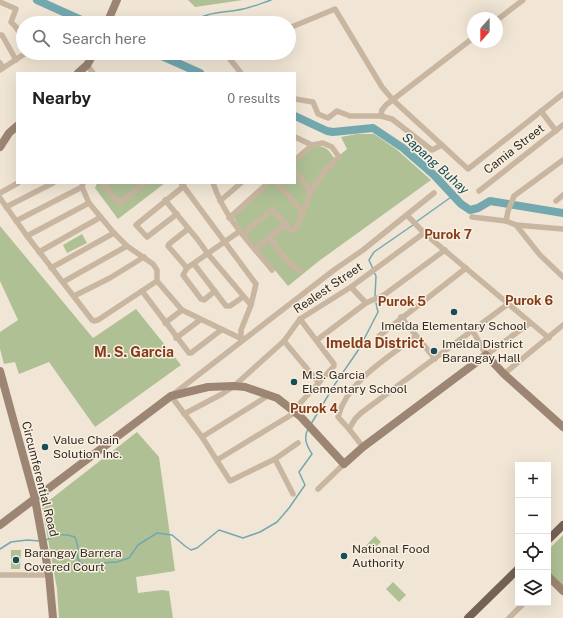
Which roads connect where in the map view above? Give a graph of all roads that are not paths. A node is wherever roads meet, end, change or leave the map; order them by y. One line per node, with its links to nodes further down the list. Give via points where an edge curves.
1 (117, 0): 5 (street)
2 (523, 0): 4 (street)
3 (0, 2): 7 (street, via 16,9 11,22)
4 (503, 15)
5 (110, 16)
6 (296, 25): 20 (street, via 335,9 382,87)
7 (16, 27)
8 (0, 35): 10 (street)
9 (467, 43): 20 (street)
10 (16, 60): 14 (street)
11 (90, 60): 13 (street)
12 (231, 60): 17 (street)
13 (87, 65): 15 (street); 16 (street)
14 (1, 67)
15 (79, 72)
16 (92, 72)
17 (240, 72)
18 (563, 94): 21 (street)
19 (296, 99): 22 (street, via 313,102 318,114 328,118 337,111 350,116)
20 (393, 100): 22 (street, via 386,104); 28 (street)
21 (541, 111): 25 (street); 28 (street, via 468,169)
22 (380, 116): 28 (street, via 392,119 432,150)
23 (563, 125): 25 (street, Camia Street)
24 (16, 127): 29 (street)
25 (556, 131): 43 (street, Camia Street)
26 (296, 137): 27 (street)
27 (312, 145): 30 (street); 44 (street, via 323,143 332,147 339,157 323,172)
28 (442, 145)
29 (0, 147)
30 (296, 159)
31 (563, 160): 61 (street, via 514,196)
32 (296, 172): 44 (street)
33 (16, 184): 45 (street)
34 (52, 184): 53 (street)
35 (105, 184): 36 (street, via 116,200 121,202)
36 (144, 184)
37 (182, 184): 49 (street); 71 (street)
38 (213, 184): 50 (street)
39 (240, 184): 50 (street)
40 (267, 184): 59 (street)
41 (278, 184): 54 (street)
42 (82, 185): 52 (street); 60 (street)
43 (479, 191)
44 (311, 192): 54 (street)
45 (0, 193)
46 (434, 193): 56 (street)
47 (563, 195): 51 (street)
48 (0, 198): 53 (street)
49 (165, 200): 55 (street); 55 (street, via 137,223 147,238)
50 (220, 201): 59 (street)
51 (556, 201)
52 (89, 203): 58 (street); 69 (street)
53 (6, 207): 60 (street)
54 (303, 212): 62 (street, via 296,229 291,230)
55 (177, 214): 64 (street)
56 (407, 215): 68 (street); 108 (street)
57 (472, 216): 61 (street)
58 (101, 218): 67 (street); 75 (street)
59 (229, 218): 66 (street)
60 (16, 221): 69 (street)
61 (506, 221): 63 (street)
62 (286, 224): 66 (street, via 272,210); 70 (street)
63 (516, 224): 65 (street); 84 (street, via 540,255)
64 (188, 229): 76 (street); 80 (street, via 168,246)
65 (563, 229)
66 (241, 232): 71 (street); 73 (street)
67 (114, 233): 72 (street); 79 (street)
68 (424, 233): 74 (street); 87 (street, Realest Street)
69 (27, 236): 75 (street)
70 (270, 238): 73 (street); 83 (street, via 289,263)
71 (225, 243): 76 (street); 94 (street, via 256,284)
72 (127, 246): 77 (street); 86 (street)
73 (255, 249): 82 (street)
74 (445, 250): 81 (street); 92 (street, via 384,295)
75 (40, 252): 79 (street)
76 (208, 254): 78 (street); 91 (street)
77 (144, 257): 85 (street, via 157,270); 90 (street)
78 (194, 264): 80 (street); 89 (street)
79 (52, 268): 86 (street)
80 (187, 268): 89 (street, via 183,276 201,299 204,300)
81 (466, 268): 93 (street); 96 (street)
82 (272, 270)
83 (300, 271)
84 (563, 277)
85 (157, 281): 88 (street); 95 (street)
86 (63, 282): 90 (street)
87 (351, 287): 92 (street); 97 (street, Realest Street)
88 (142, 291): 90 (street, via 94,321); 99 (street)
89 (215, 291): 91 (street, via 228,307)
90 (74, 296)
91 (243, 297): 94 (street)
92 (366, 303): 109 (street)
93 (508, 304): 100 (street); 103 (street)
94 (251, 305): 108 (street, via 242,330)
95 (182, 310): 98 (street); 99 (street)
96 (402, 317): 104 (street); 105 (street)
97 (300, 319): 109 (street); 110 (street, Realest Street)
98 (200, 320): 102 (street); 106 (street)
99 (166, 323): 106 (street)
100 (530, 323): 107 (street); 111 (street)
101 (563, 325): 107 (street)
102 (221, 330): 106 (street, via 191,353 186,351); 108 (street)
103 (473, 331): 111 (street); 112 (street)
104 (379, 336)
105 (416, 336): 112 (street); 122 (street, via 365,376 350,392 338,417)
106 (176, 338)
107 (549, 338): 114 (street)
108 (242, 340): 118 (street)
109 (317, 340): 115 (street, via 334,364 333,369)
110 (284, 341): 115 (street); 116 (street, Realest Street)
111 (486, 354): 114 (street); 125 (street)
112 (434, 359): 122 (street, via 361,413)
113 (0, 371): 131 (street, Circumferential Road)
114 (504, 374): 121 (street)
115 (319, 383): 119 (street)
116 (234, 386): 117 (street); 118 (street, via 208,387); 120 (street, Realest Street)
117 (269, 395): 119 (street, via 277,398); 123 (street)
118 (171, 396): 120 (street); 131 (street)
119 (294, 412): 127 (street); 128 (street)
120 (184, 414): 123 (street)
121 (563, 427)
122 (348, 429): 125 (street)
123 (202, 437): 127 (street)
124 (298, 443): 126 (street)
125 (363, 448): 128 (street)
126 (275, 459): 127 (street, via 230,481); 130 (street)
127 (217, 460)
128 (344, 464): 129 (street)
129 (318, 489)
130 (293, 494)
131 (35, 499): 132 (street); 137 (street, Circumferential Road)
132 (0, 525)
133 (563, 525): 134 (main road)
134 (551, 537)
135 (517, 570): 142 (main road)
136 (0, 575): 137 (street)
137 (49, 575): 141 (street, Circumferential Road)
138 (551, 580): 139 (street)
139 (563, 591)
140 (521, 606): 143 (street)
141 (53, 618)
142 (468, 618)
143 (509, 618)

